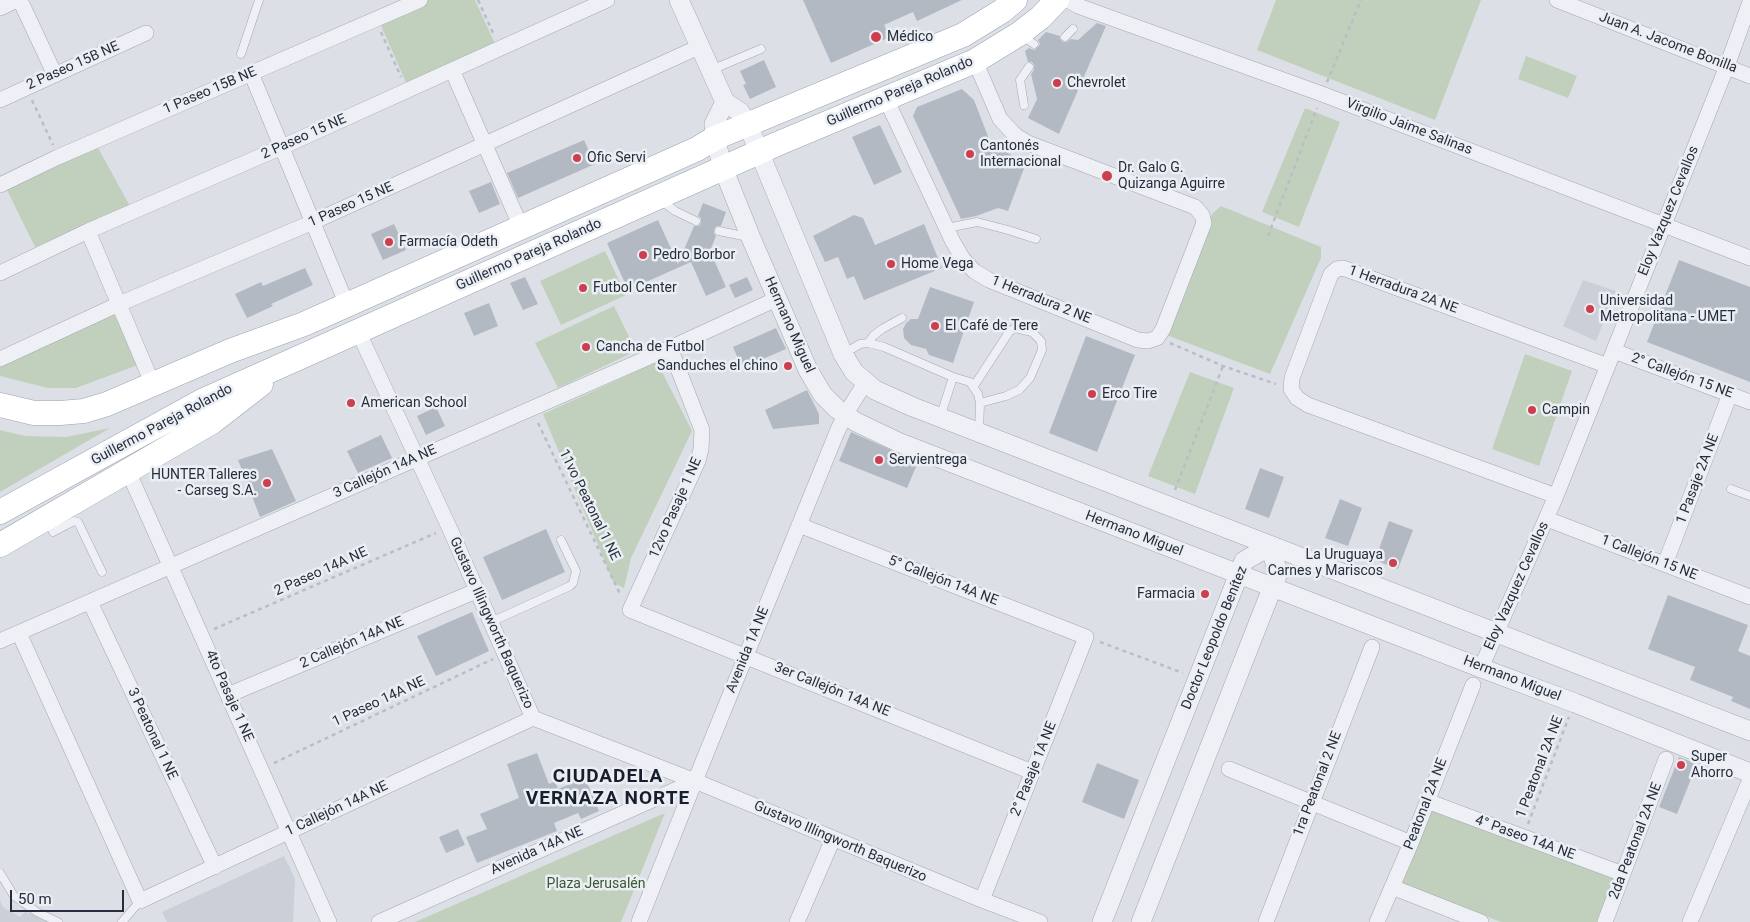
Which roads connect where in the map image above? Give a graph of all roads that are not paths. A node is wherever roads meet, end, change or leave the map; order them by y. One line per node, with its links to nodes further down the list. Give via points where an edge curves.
1 (19, 0): 11 (street); 24 (street)
2 (259, 0): 17 (lane)
3 (420, 0): 21 (street, 1 Paseo 15B NE)
4 (607, 0): 22 (street, 2 Paseo 15 NE)
5 (678, 0): 15 (street)
6 (1016, 0): 30 (main road, Guillermo Pareja Rolando, via 963,35)
7 (1057, 0): 18 (main road, Guillermo Pareja Rolando, via 1026,39)
8 (1068, 0): 40 (street, Virgilio Jaime Salinas)
9 (1557, 0): 19 (street, Juan A. Jacome Bonilla)
10 (1750, 2): 19 (street, Eloy Vazquez Cevallos)
11 (0, 8)
12 (1073, 29): 14 (lane)
13 (146, 33): 24 (street, 2 Paseo 15B NE)
14 (1065, 37)
15 (701, 46): 23 (street); 32 (street, 1 Paseo 15 NE)
16 (761, 50): 23 (lane)
17 (241, 54)
18 (975, 60): 26 (main road, Guillermo Pareja Rolando); 42 (street, 1 Herradura 2 NE, via 1000,119 1016,136 1195,207 1204,223 1163,329 1157,338 1148,341 1138,340 988,280 963,259)
19 (1727, 66): 25 (street, Juan A. Jacome Bonilla); 40 (street, Eloy Vazquez Cevallos)
20 (1029, 67): 29 (lane, via 1020,80)
21 (250, 70): 33 (street); 36 (street, 1 Paseo 15B NE)
22 (452, 70): 32 (street); 33 (street, 2 Paseo 15 NE)
23 (711, 70): 28 (street)
24 (55, 75): 27 (street, 2 Paseo 15B NE)
25 (1750, 76)
26 (886, 99): 34 (main road, Guillermo Pareja Rolando); 42 (street, 1 Herradura 2 NE)
27 (0, 100)
28 (725, 102): 30 (street, via 740,112); 31 (street, Hermano Miguel, via 714,124)
29 (1024, 105)
30 (748, 125): 31 (main road, Guillermo Pareja Rolando); 34 (street)
31 (715, 138): 35 (street, Hermano Miguel); 41 (main road, Guillermo Pareja Rolando)
32 (485, 144): 39 (street, 1 Paseo 15 NE); 41 (street)
33 (282, 147): 39 (street); 43 (street, 2 Paseo 15 NE)
34 (759, 153): 35 (main road, Guillermo Pareja Rolando); 59 (street)
35 (724, 168): 37 (main road, Guillermo Pareja Rolando); 45 (street, Hermano Miguel)
36 (0, 185)
37 (659, 198): 38 (lane); 54 (main road, Guillermo Pareja Rolando)
38 (696, 220)
39 (313, 222): 50 (street, 1 Paseo 15 NE); 51 (street)
40 (1664, 225): 47 (street, Virgilio Jaime Salinas); 58 (street, Eloy Vazquez Cevallos)
41 (521, 227): 51 (main road, Guillermo Pareja Rolando)
42 (947, 228): 46 (lane, via 977,222)
43 (88, 231): 48 (street, 2 Paseo 15 NE); 50 (street)
44 (719, 231): 45 (lane)
45 (751, 238): 70 (street, Hermano Miguel, via 808,370 823,396)
46 (1036, 239)
47 (1750, 258)
48 (0, 273)
49 (770, 302): 56 (street, 3 Callejón 14A NE)
50 (118, 304): 60 (street, 1 Paseo 15 NE); 64 (street)
51 (347, 304): 53 (main road, Guillermo Pareja Rolando)
52 (902, 318): 55 (lane, via 877,332)
53 (304, 324): 64 (main road, via 230,351); 71 (main road, via 236,364 128,412 102,420 69,424 25,423)
54 (358, 331): 57 (main road, Guillermo Pareja Rolando); 74 (street, Gustavo Illingworth Baquerizo)
55 (868, 342): 59 (lane); 62 (lane)
56 (670, 348): 74 (street, 3 Callejón 14A NE); 94 (street, 12vo Pasaje 1 NE, via 702,430 701,449)
57 (316, 350): 75 (main road, via 265,381 212,422); 79 (main road, Guillermo Pareja Rolando, via 202,401)
58 (1614, 351): 61 (street, Eloy Vazquez Cevallos); 66 (street, 2° Callejón 15 NE)
59 (843, 354): 63 (street, via 854,372)
60 (0, 359)
61 (1608, 366): 77 (street, Eloy Vazquez Cevallos); 77 (street, 1 Herradura 2A NE, via 1343,268 1331,274 1292,378 1291,389 1297,398 1308,405)
62 (953, 377): 65 (lane); 72 (lane)
63 (866, 383): 70 (street, Avenida 1A NE); 72 (street)
64 (153, 385): 69 (main road, via 84,411 34,413)
65 (974, 386): 68 (lane); 68 (lane, via 1009,332 1015,328 1032,332 1041,340 1042,350 1030,378 1020,390)
66 (1730, 394): 67 (street, 2° Callejón 15 NE); 86 (street, 1 Pasaje 2A NE)
67 (1750, 402)
68 (980, 403): 73 (lane)
69 (0, 405)
70 (845, 415): 82 (street, Avenida 1A NE); 89 (street, Hermano Miguel, via 898,442)
71 (0, 418)
72 (940, 418): 73 (street)
73 (979, 433): 85 (street)
74 (417, 458): 87 (street, 3 Callejón 14A NE); 91 (street, Gustavo Illingworth Baquerizo)
75 (128, 470): 80 (main road); 87 (street, 4to Pasaje 1 NE)
76 (1731, 489): 78 (lane)
77 (1556, 496): 81 (street, Eloy Vazquez Cevallos)
78 (1750, 496)
79 (0, 512)
80 (47, 518): 84 (main road); 88 (lane, via 53,532 78,522)
81 (1547, 519): 86 (street, 1 Callejón 15 NE); 97 (street, Eloy Vazquez Cevallos)
82 (800, 525): 98 (street, 5° Callejón 14A NE); 101 (street, Avenida 1A NE)
83 (561, 540): 95 (lane, via 576,571 573,583)
84 (0, 545)
85 (1270, 546): 89 (street, Doctor Leopoldo Benítez, via 1244,561); 90 (street, via 1278,573); 97 (street)
86 (1665, 564): 92 (street, 1 Callejón 15 NE)
87 (171, 566): 93 (street, 3 Callejón 14A NE); 104 (street, 4to Pasaje 1 NE)
88 (102, 572)
89 (1239, 574): 90 (street, Hermano Miguel); 132 (street, Doctor Leopoldo Benítez)
90 (1273, 588): 102 (street, Hermano Miguel); 133 (street)
91 (476, 591): 95 (street, Gustavo Illingworth Baquerizo); 104 (street, 2 Callejón 14A NE)
92 (1750, 597)
93 (90, 602): 96 (street, 3 Callejón 14A NE); 118 (street, 3 Peatonal 1 NE)
94 (630, 610): 101 (street, 3er Callejón 14A NE)
95 (491, 622): 105 (street, Gustavo Illingworth Baquerizo)
96 (19, 633): 99 (street, 3 Callejón 14A NE); 123 (street)
97 (1495, 633): 102 (street, Eloy Vazquez Cevallos); 106 (street)
98 (1086, 637): 109 (street, 2° Pasaje 1A NE)
99 (0, 641)
100 (1372, 647): 114 (street, 1ra Peatonal 2 NE)
101 (746, 656): 109 (street, 3er Callejón 14A NE); 112 (street, Avenida 1A NE)
102 (1481, 668): 110 (street, Hermano Miguel)
103 (1473, 685): 113 (street, Peatonal 2A NE)
104 (228, 695): 115 (street, 4to Pasaje 1 NE)
105 (533, 718): 112 (street, Gustavo Illingworth Baquerizo); 115 (street, 1 Callejón 14A NE)
106 (1750, 731)
107 (1666, 759): 120 (street, 2da Peatonal 2A NE)
108 (1229, 769): 114 (street)
109 (1032, 772): 122 (street, 2° Pasaje 1A NE)
110 (1750, 773)
111 (1750, 780): 137 (street)
112 (695, 781): 116 (street, Gustavo Illingworth Baquerizo); 128 (street, Avenida 14A NE); 129 (street, Avenida 1A NE)
113 (1427, 802): 117 (street, Peatonal 2A NE); 120 (street, 4° Paseo 14A NE)
114 (1311, 803): 117 (street); 134 (street, 1ra Peatonal 2 NE)
115 (289, 832): 118 (street, 1 Callejón 14A NE); 127 (street, 4to Pasaje 1 NE)
116 (833, 839): 122 (street, Gustavo Illingworth Baquerizo); 130 (street)
117 (1411, 843): 121 (street, Peatonal 2A NE)
118 (215, 867): 123 (street, 1 Callejón 14A NE)
119 (0, 873): 125 (lane, via 14,896)
120 (1623, 874): 124 (street, 2da Peatonal 2A NE)
121 (1392, 887): 135 (street, Peatonal 2A NE); 136 (street)
122 (982, 900): 131 (street, Gustavo Illingworth Baquerizo)
123 (140, 901): 126 (lane)
124 (1607, 921)
125 (58, 922)
126 (122, 922)
127 (329, 922)
128 (379, 922)
129 (639, 922)
130 (797, 922)
131 (1040, 922)
132 (1102, 922)
133 (1141, 922)
134 (1266, 922)
135 (1378, 922)
136 (1481, 922)
137 (1690, 922)

